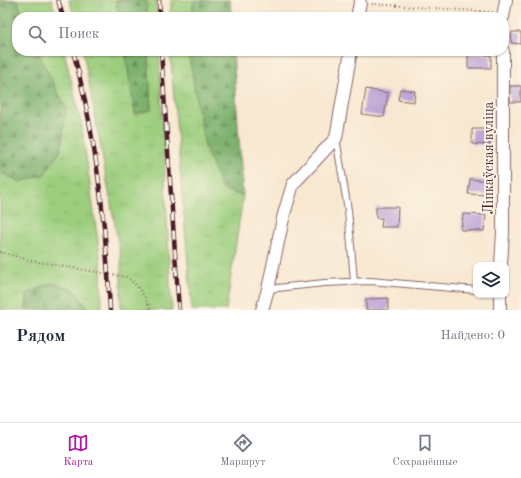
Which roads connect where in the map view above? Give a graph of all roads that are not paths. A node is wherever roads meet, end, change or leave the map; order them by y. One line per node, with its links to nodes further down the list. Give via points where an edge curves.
1 (506, 0): 4 (street)
2 (360, 3): 3 (street)
3 (358, 12)
4 (504, 12)
5 (350, 56): 7 (street)
6 (503, 56): 8 (street, Ліпкаўская вуліца)
7 (336, 138): 9 (lane, via 348,210); 10 (street, via 293,184)
8 (501, 262)
9 (354, 282): 10 (lane); 11 (lane, via 370,281)
10 (268, 289): 13 (street)
11 (473, 290)
12 (500, 298): 14 (street)
13 (262, 310)
14 (500, 310)

